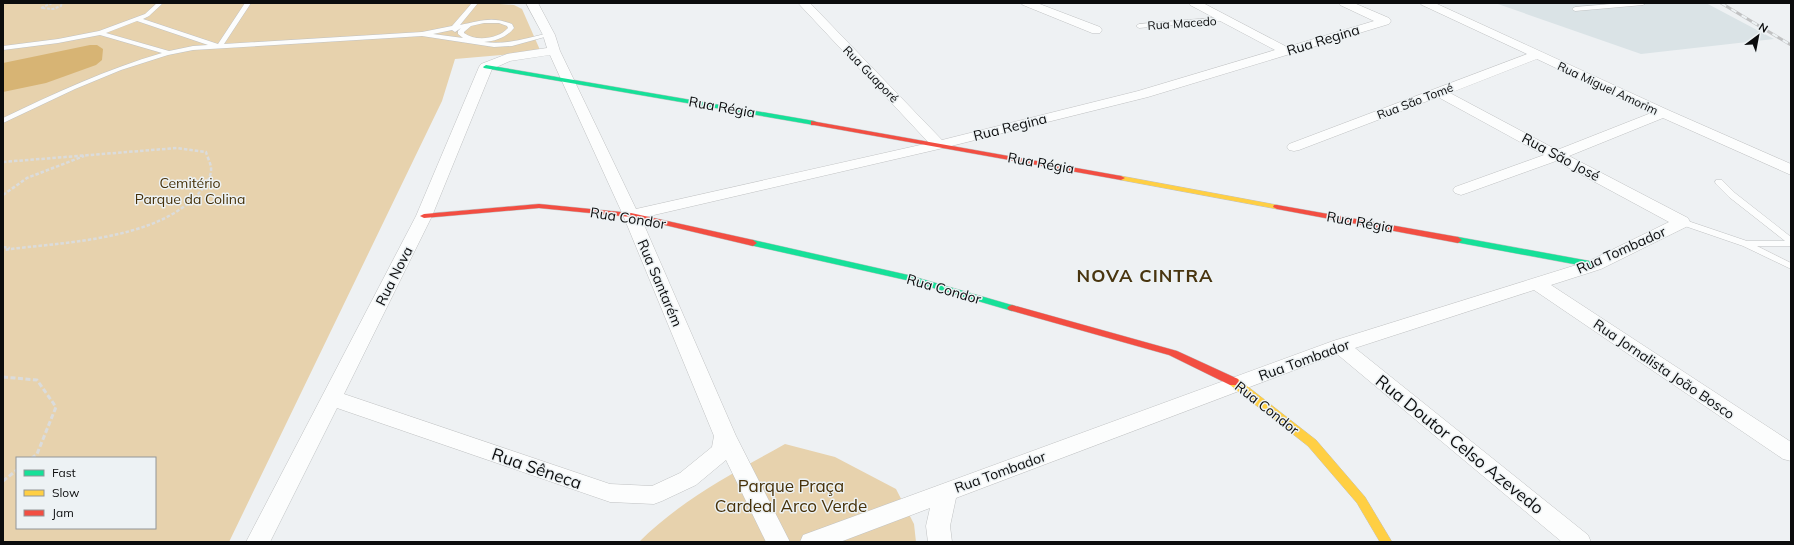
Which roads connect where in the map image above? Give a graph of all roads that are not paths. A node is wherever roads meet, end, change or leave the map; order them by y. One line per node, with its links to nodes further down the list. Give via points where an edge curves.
1 (160, 3): 12 (lane, via 147,15)
2 (248, 3): 23 (lane)
3 (476, 3): 16 (lane)
4 (532, 3): 22 (street, Rua Santarém)
5 (804, 3): 33 (street, Rua Guaporé)
6 (1027, 3): 17 (street)
7 (1194, 3): 13 (street)
8 (1344, 3): 25 (street, Rua Regina, via 1385,21)
9 (1426, 3): 27 (street, Rua Miguel Amorim)
10 (1643, 3): 11 (lane)
11 (1575, 9)
12 (138, 19): 18 (lane); 23 (lane)
13 (1226, 20): 15 (lane, Rua Macedo); 25 (street)
14 (469, 25): 16 (lane); 20 (lane, via 461,31); 20 (lane, via 484,21 500,21 512,28 499,37)
15 (1138, 26)
16 (455, 27): 19 (lane); 21 (lane)
17 (1096, 30)
18 (100, 33): 24 (lane); 26 (lane)
19 (422, 34): 21 (lane); 23 (lane)
20 (467, 39): 21 (lane)
21 (453, 40): 22 (lane, via 494,45)
22 (552, 43): 28 (street); 29 (street, Rua Santarém)
23 (219, 47): 26 (lane, via 193,48)
24 (3, 48)
25 (1286, 51): 33 (street, Rua Regina, via 1143,94)
26 (168, 53): 32 (lane, via 91,79)
27 (1537, 55): 30 (street, Rua São Tomé); 31 (street, Rua Miguel Amorim)
28 (486, 67): 29 (street, Rua Régia); 39 (street, Rua Nova)
29 (567, 80): 33 (street, Rua Régia); 40 (street, Rua Santarém)
30 (1438, 92): 34 (street, Rua São Tomé); 35 (street, Rua São José)
31 (1663, 113): 35 (street); 36 (street, Rua Miguel Amorim)
32 (3, 121)
33 (939, 145): 40 (street, Rua Regina); 44 (street, Rua Régia)
34 (1294, 147)
35 (1557, 155): 38 (street); 41 (street, Rua São José)
36 (1791, 170)
37 (1720, 182): 42 (lane, via 1732,195)
38 (1461, 190)
39 (424, 216): 40 (street, Rua Condor, via 539,206); 49 (street, Rua Nova)
40 (632, 216): 48 (street, Rua Condor, via 916,280 1173,353); 50 (street, Rua Santarém)
41 (1682, 222): 43 (lane); 44 (street, Rua Tombador)
42 (1791, 242): 43 (lane)
43 (1746, 244): 45 (lane)
44 (1595, 265): 46 (street, Rua Tombador)
45 (1791, 266)
46 (1537, 284): 47 (street, Rua Tombador); 51 (street, Rua Jornalista João Bosco)
47 (1340, 346): 48 (street, Rua Tombador); 58 (street, Rua Doutor Celso Azevedo)
48 (1239, 384): 52 (street, Rua Tombador); 57 (street, Rua Condor, via 1312,443 1361,500)
49 (332, 398): 50 (street, Rua Sêneca, via 610,494 654,495 688,479 722,451); 53 (street, Rua Nova)
50 (725, 436): 54 (street, Rua Santarém)
51 (1791, 453)
52 (946, 492): 55 (street, Rua Tombador); 56 (street, via 938,526)
53 (258, 542)
54 (778, 542)
55 (812, 542)
56 (940, 542)
57 (1386, 542)
58 (1579, 542)

